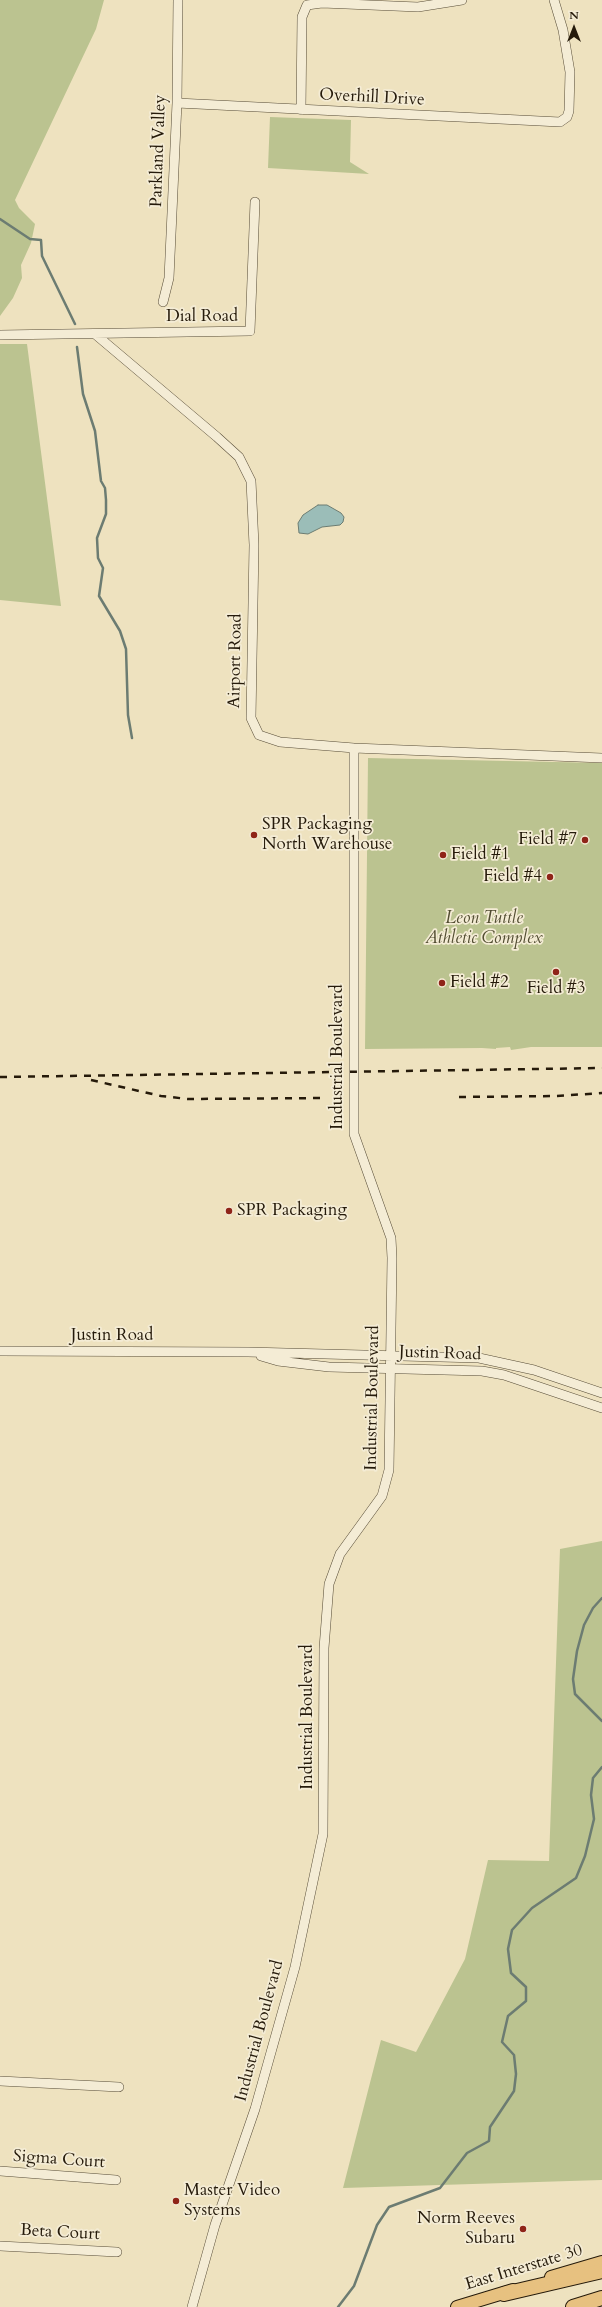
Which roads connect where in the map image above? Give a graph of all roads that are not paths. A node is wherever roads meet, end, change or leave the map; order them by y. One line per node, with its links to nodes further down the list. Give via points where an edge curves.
1 (178, 0): 4 (street, Parkland Valley)
2 (462, 0): 5 (street, via 418,7 322,3 307,5 302,17)
3 (554, 0): 5 (street, Overhill Drive, via 564,30 570,72 569,111 564,120 554,123)
4 (177, 103): 5 (street, Overhill Drive); 7 (street, Parkland Valley, via 169,278)
5 (301, 110)
6 (255, 202): 8 (street, Dial Road, via 250,331)
7 (163, 302)
8 (95, 334): 9 (street); 10 (street, Airport Road, via 217,437 238,457 251,481 254,545 251,718 260,735 280,742)
9 (0, 335)
10 (354, 748): 11 (street, Airport Road); 14 (street, Industrial Boulevard, via 354,1134 390,1238)
11 (602, 758)
12 (0, 1351): 13 (street, Justin Road)
13 (248, 1352): 14 (street, Justin Road); 15 (street, Justin Road, via 278,1361 329,1367)
14 (390, 1355): 15 (street, Industrial Boulevard); 16 (street, Justin Road, via 479,1358)
15 (390, 1368): 17 (street, Justin Road, via 482,1371); 30 (street, Industrial Boulevard, via 389,1462 382,1496 340,1554 333,1569 327,1595 324,1648 323,1834 295,1967 256,2109 215,2225)
16 (534, 1370): 17 (street); 18 (street, Justin Road)
17 (529, 1384): 19 (street, Justin Road)
18 (602, 1393)
19 (602, 1408)
20 (0, 2081): 21 (street)
21 (119, 2087)
22 (0, 2171): 23 (street, Sigma Court)
23 (116, 2180)
24 (0, 2246): 25 (street, Beta Court)
25 (118, 2252)
26 (602, 2262): 28 (main road, East Interstate 30)
27 (602, 2271): 28 (highway)
28 (504, 2294): 31 (main road, East Interstate 30)
29 (602, 2298): 32 (highway)
30 (192, 2307)
31 (457, 2307)
32 (573, 2307)

